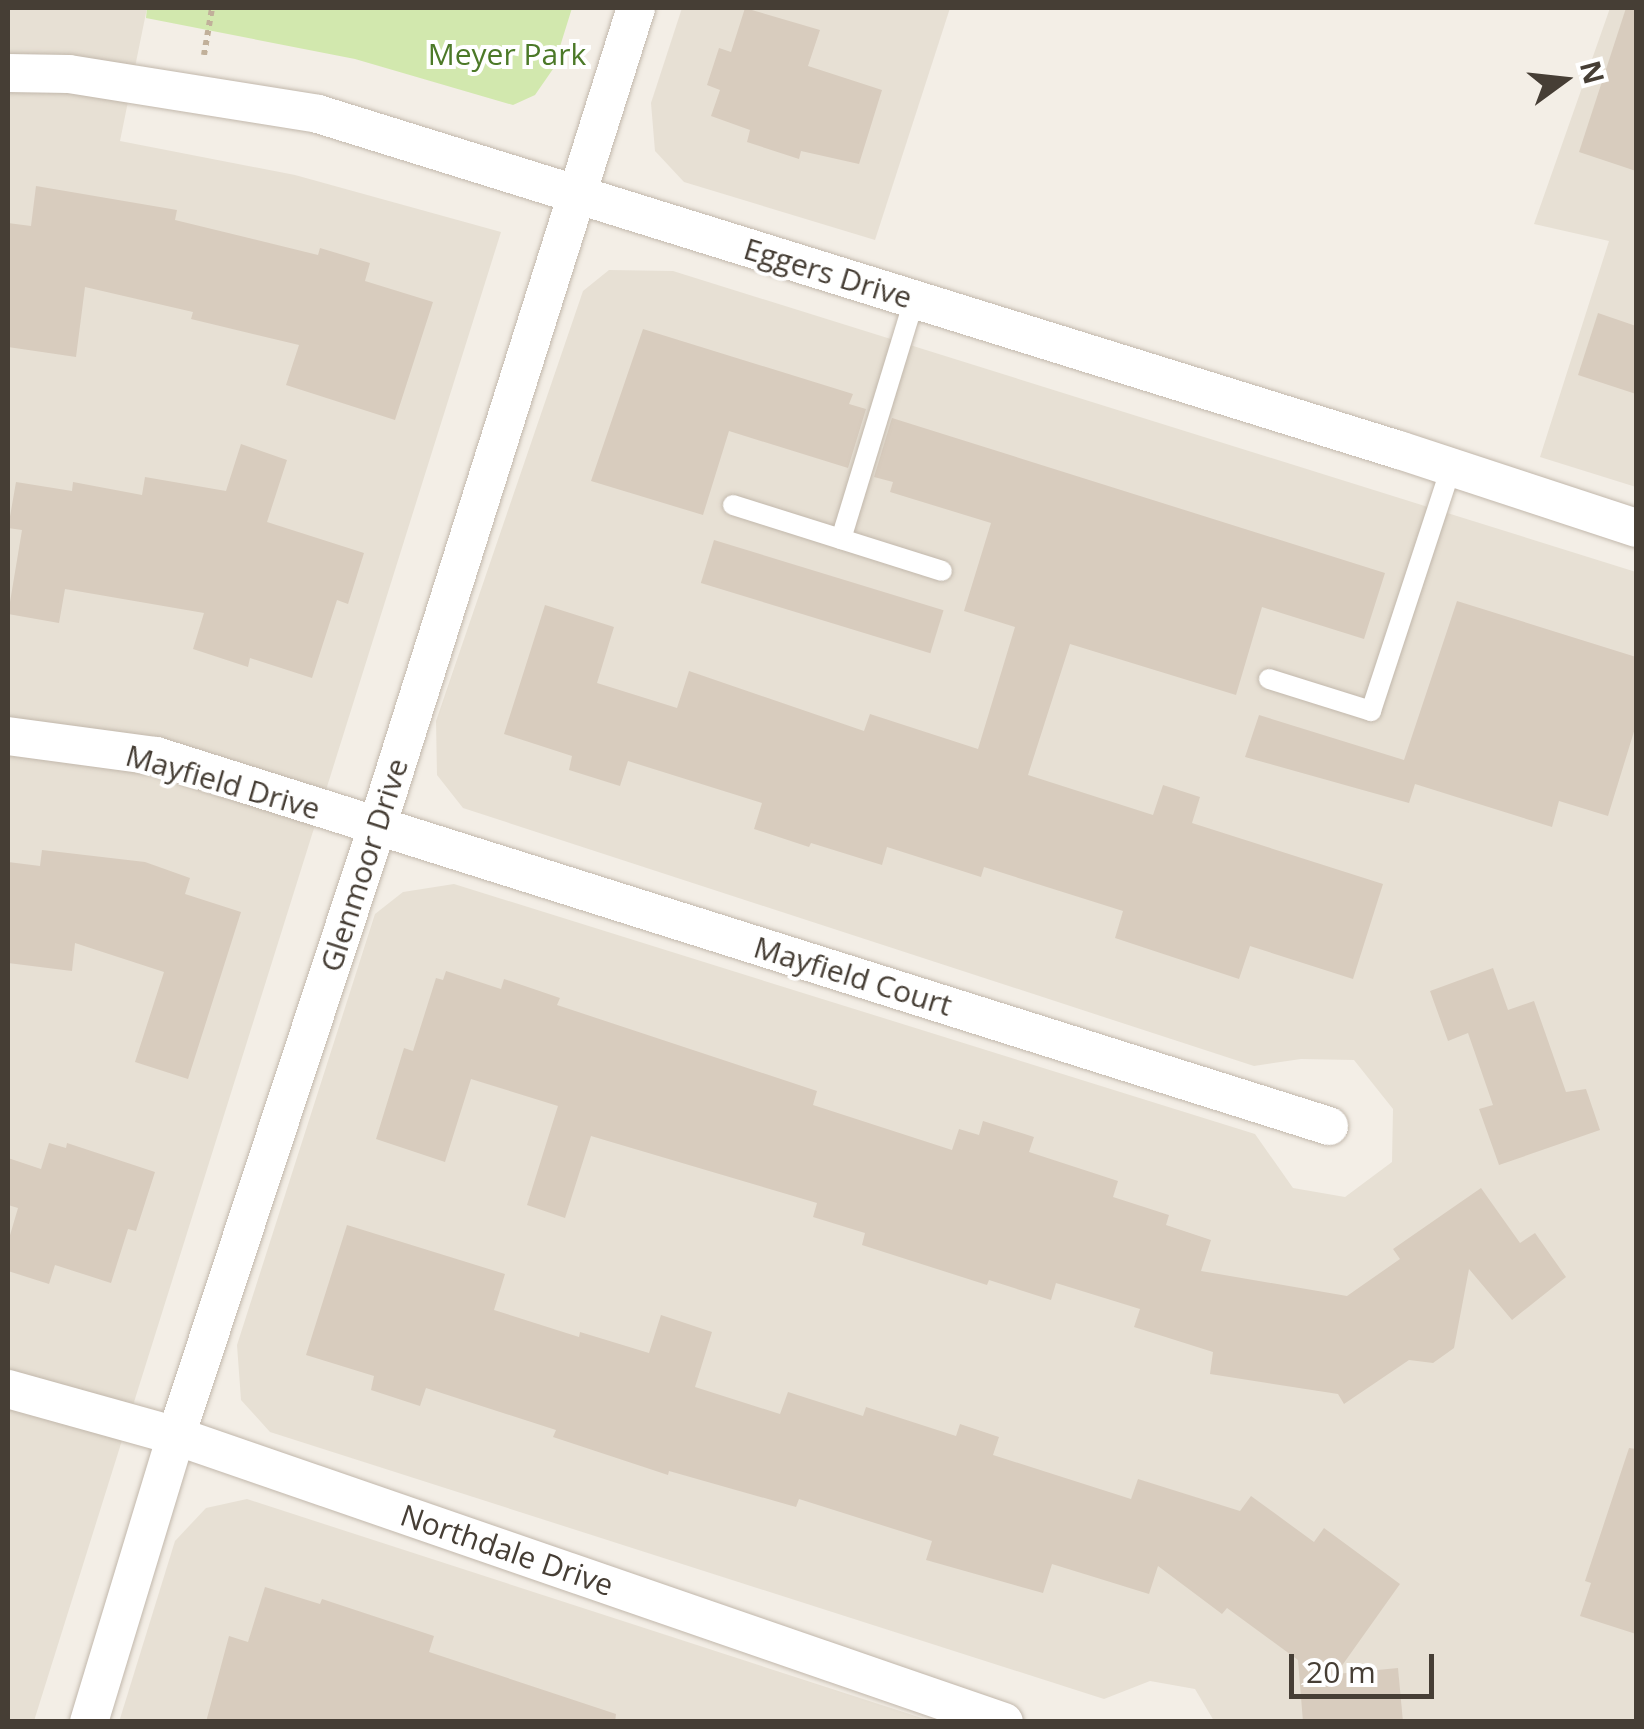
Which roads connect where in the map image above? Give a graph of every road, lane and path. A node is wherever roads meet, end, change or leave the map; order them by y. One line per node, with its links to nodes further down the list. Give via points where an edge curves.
1 (636, 8): 3 (street, Glenmoor Drive)
2 (8, 73): 3 (street, Eggers Drive, via 69,74 318,114)
3 (575, 196): 4 (street, Eggers Drive); 12 (street, Glenmoor Drive)
4 (914, 300): 5 (street, Eggers Drive); 8 (lane)
5 (1451, 468): 7 (street, Eggers Drive); 10 (lane, via 1371,711)
6 (733, 504): 8 (lane)
7 (1636, 528)
8 (841, 539): 9 (lane)
9 (942, 571)
10 (1269, 679)
11 (8, 736): 12 (street, Mayfield Drive, via 156,756)
12 (377, 827): 13 (street, Mayfield Court); 15 (street, Glenmoor Drive)
13 (1329, 1126)
14 (8, 1389): 15 (street, Northdale Drive)
15 (176, 1436): 16 (street, Glenmoor Drive); 17 (street, Northdale Drive)
16 (89, 1722)
17 (1004, 1722)

